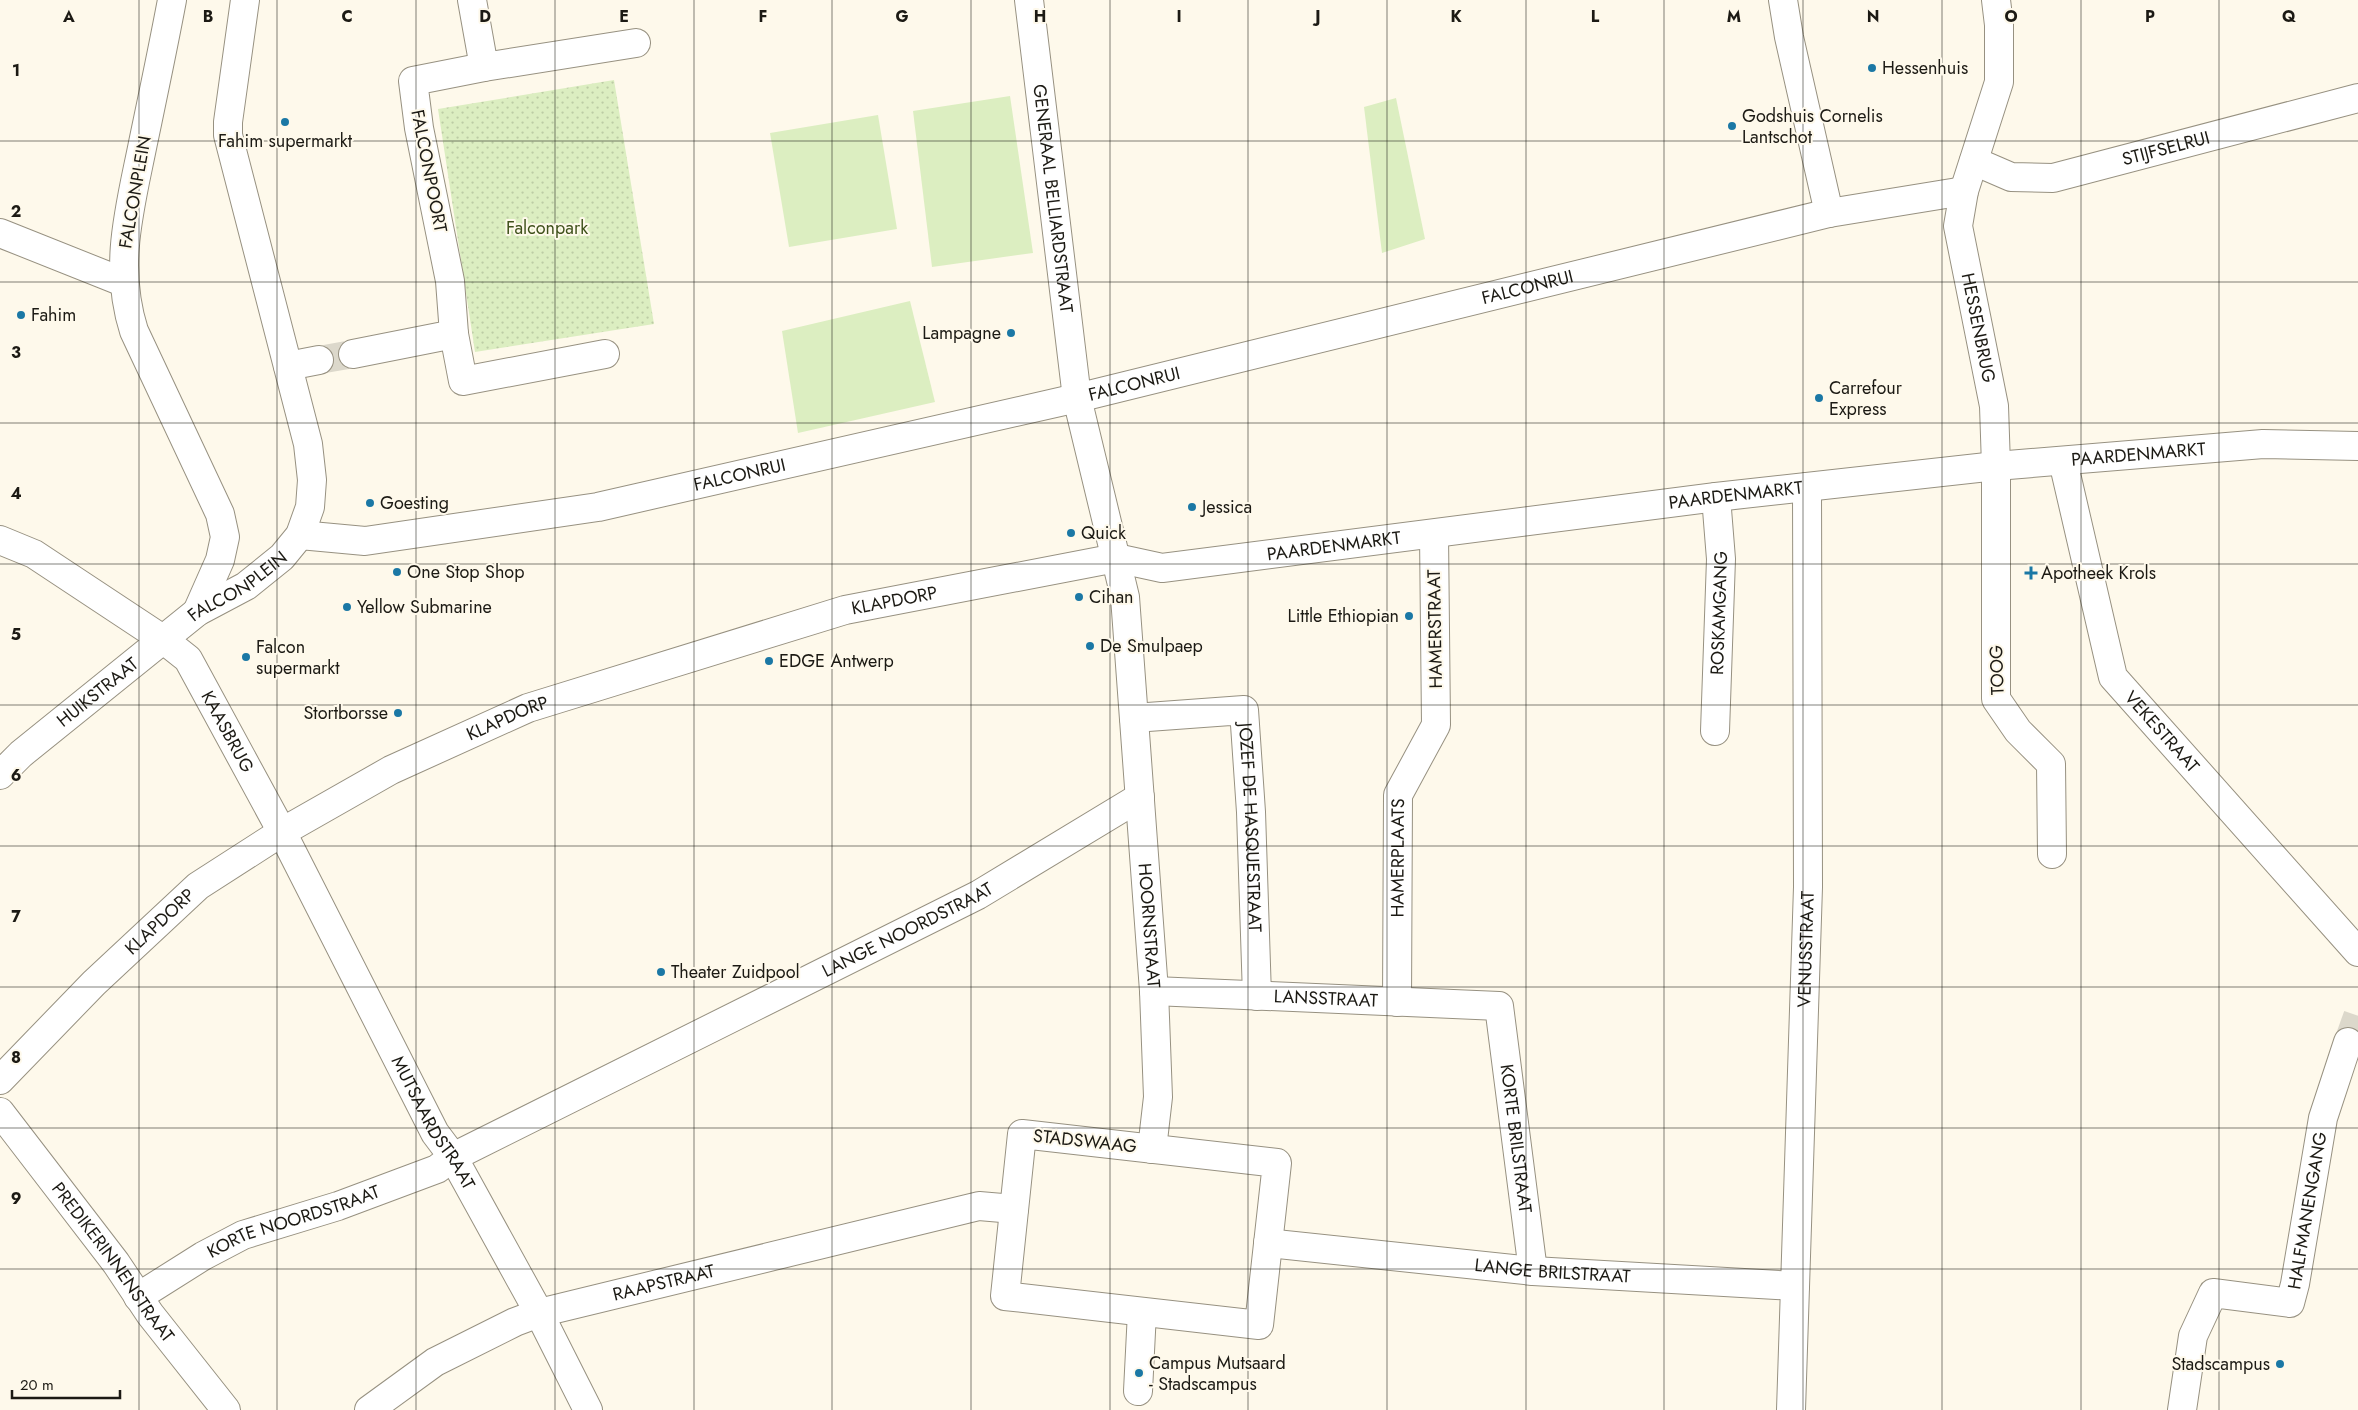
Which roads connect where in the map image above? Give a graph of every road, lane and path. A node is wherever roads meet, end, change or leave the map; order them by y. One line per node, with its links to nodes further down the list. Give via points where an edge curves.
1 (172, 0): 14 (street, FALCONPLEIN, via 126,226)
2 (245, 0): 19 (street, FALCONPLEIN, via 228,135)
3 (472, 0): 8 (street)
4 (1030, 0): 20 (street, GENERAAL BELLIARDSTRAAT)
5 (1783, 0): 12 (street)
6 (1996, 0): 10 (street, HESSENBRUG, via 1999,82)
7 (636, 43): 8 (street, FALCONPOORT)
8 (484, 67): 15 (street, FALCONPOORT, via 413,80 419,128 450,282)
9 (2358, 98): 10 (street, STIJFSELRUI, via 2053,178 2011,177)
10 (1974, 161): 11 (street, HESSENBRUG)
11 (1964, 191): 12 (street, FALCONRUI); 23 (street, HESSENBRUG, via 1958,226 1994,406)
12 (1829, 212): 20 (street, FALCONRUI)
13 (0, 233): 14 (street)
14 (123, 282): 30 (street, FALCONPLEIN, via 126,308 134,331 220,514 225,537 220,560)
15 (454, 334): 16 (street); 17 (street, FALCONPOORT, via 463,381)
16 (353, 354)
17 (605, 354)
18 (319, 360): 19 (street)
19 (288, 366): 27 (street, FALCONPLEIN, via 308,444 312,480 310,507)
20 (1077, 398): 27 (street, FALCONRUI, via 598,507 365,540); 29 (street, GENERAAL BELLIARDSTRAAT)
21 (2358, 446): 22 (street, PAARDENMARKT, via 2263,444)
22 (2063, 461): 23 (street, PAARDENMARKT); 39 (street, VEKESTRAAT, via 2113,677)
23 (1996, 466): 24 (street, PAARDENMARKT); 38 (street, TOOG, via 1996,699 2018,731 2051,764)
24 (1807, 487): 25 (street, PAARDENMARKT); 52 (street, VENUSSTRAAT, via 1808,887)
25 (1716, 497): 26 (street, PAARDENMARKT); 34 (street, ROSKAMGANG, via 1721,558)
26 (1434, 534): 29 (street, PAARDENMARKT, via 1162,568); 33 (street, HAMERSTRAAT)
27 (300, 535): 30 (street, FALCONPLEIN, via 282,557 246,586)
28 (0, 540): 31 (street, KAASBRUG, via 34,554)
29 (1116, 558): 32 (street, HOORNSTRAAT, via 1125,597); 37 (street, KLAPDORP, via 845,610 528,708 391,770)
30 (197, 612): 31 (street, HUIKSTRAAT)
31 (164, 640): 35 (street, HUIKSTRAAT, via 21,754); 37 (street, KAASBRUG, via 188,659)
32 (1133, 711): 36 (street, HOORNSTRAAT); 41 (street, JOZEF DE HASQUESTRAAT, via 1244,710 1252,812)
33 (1436, 725): 42 (street, HAMERPLAATS, via 1398,795)
34 (1715, 731)
35 (0, 775)
36 (1140, 797): 40 (street, HOORNSTRAAT); 48 (street, LANGE NOORDSTRAAT, via 978,895)
37 (282, 832): 45 (street, KLAPDORP, via 198,886 94,983); 48 (street, MUTSAARDSTRAAT, via 435,1133)
38 (2052, 854)
39 (2358, 952)
40 (1154, 991): 41 (street, LANSSTRAAT); 47 (street, HOORNSTRAAT, via 1158,1097)
41 (1257, 996): 42 (street, LANSSTRAAT)
42 (1397, 1002): 43 (street, LANSSTRAAT)
43 (1498, 1006): 51 (street, KORTE BRILSTRAAT)
44 (2348, 1042): 61 (street, HALFMANENGANG, via 2323,1118 2290,1303 2213,1293 2193,1336)
45 (0, 1080)
46 (0, 1112): 53 (street, PREDIKERINNENSTRAAT, via 116,1263)
47 (1152, 1149): 49 (street, STADSWAAG, via 1022,1134); 50 (street, STADSWAAG, via 1277,1163)
48 (453, 1157): 53 (street, KORTE NOORDSTRAAT, via 437,1169 243,1235); 55 (street, MUTSAARDSTRAAT)
49 (1014, 1209): 54 (street, STADSWAAG, via 1004,1296); 55 (street, RAAPSTRAAT, via 980,1206)
50 (1268, 1243): 51 (street, LANGE BRILSTRAAT); 54 (street, STADSWAAG, via 1259,1324)
51 (1533, 1271): 52 (street, LANGE BRILSTRAAT)
52 (1795, 1286): 60 (street, VENUSSTRAAT)
53 (138, 1297): 57 (street, PREDIKERINNENSTRAAT)
54 (1142, 1312): 56 (street)
55 (539, 1313): 58 (street, RAAPSTRAAT, via 435,1362); 59 (street, MUTSAARDSTRAAT)
56 (1138, 1392)
57 (226, 1410)
58 (369, 1410)
59 (588, 1410)
60 (1791, 1410)
61 (2182, 1410)

